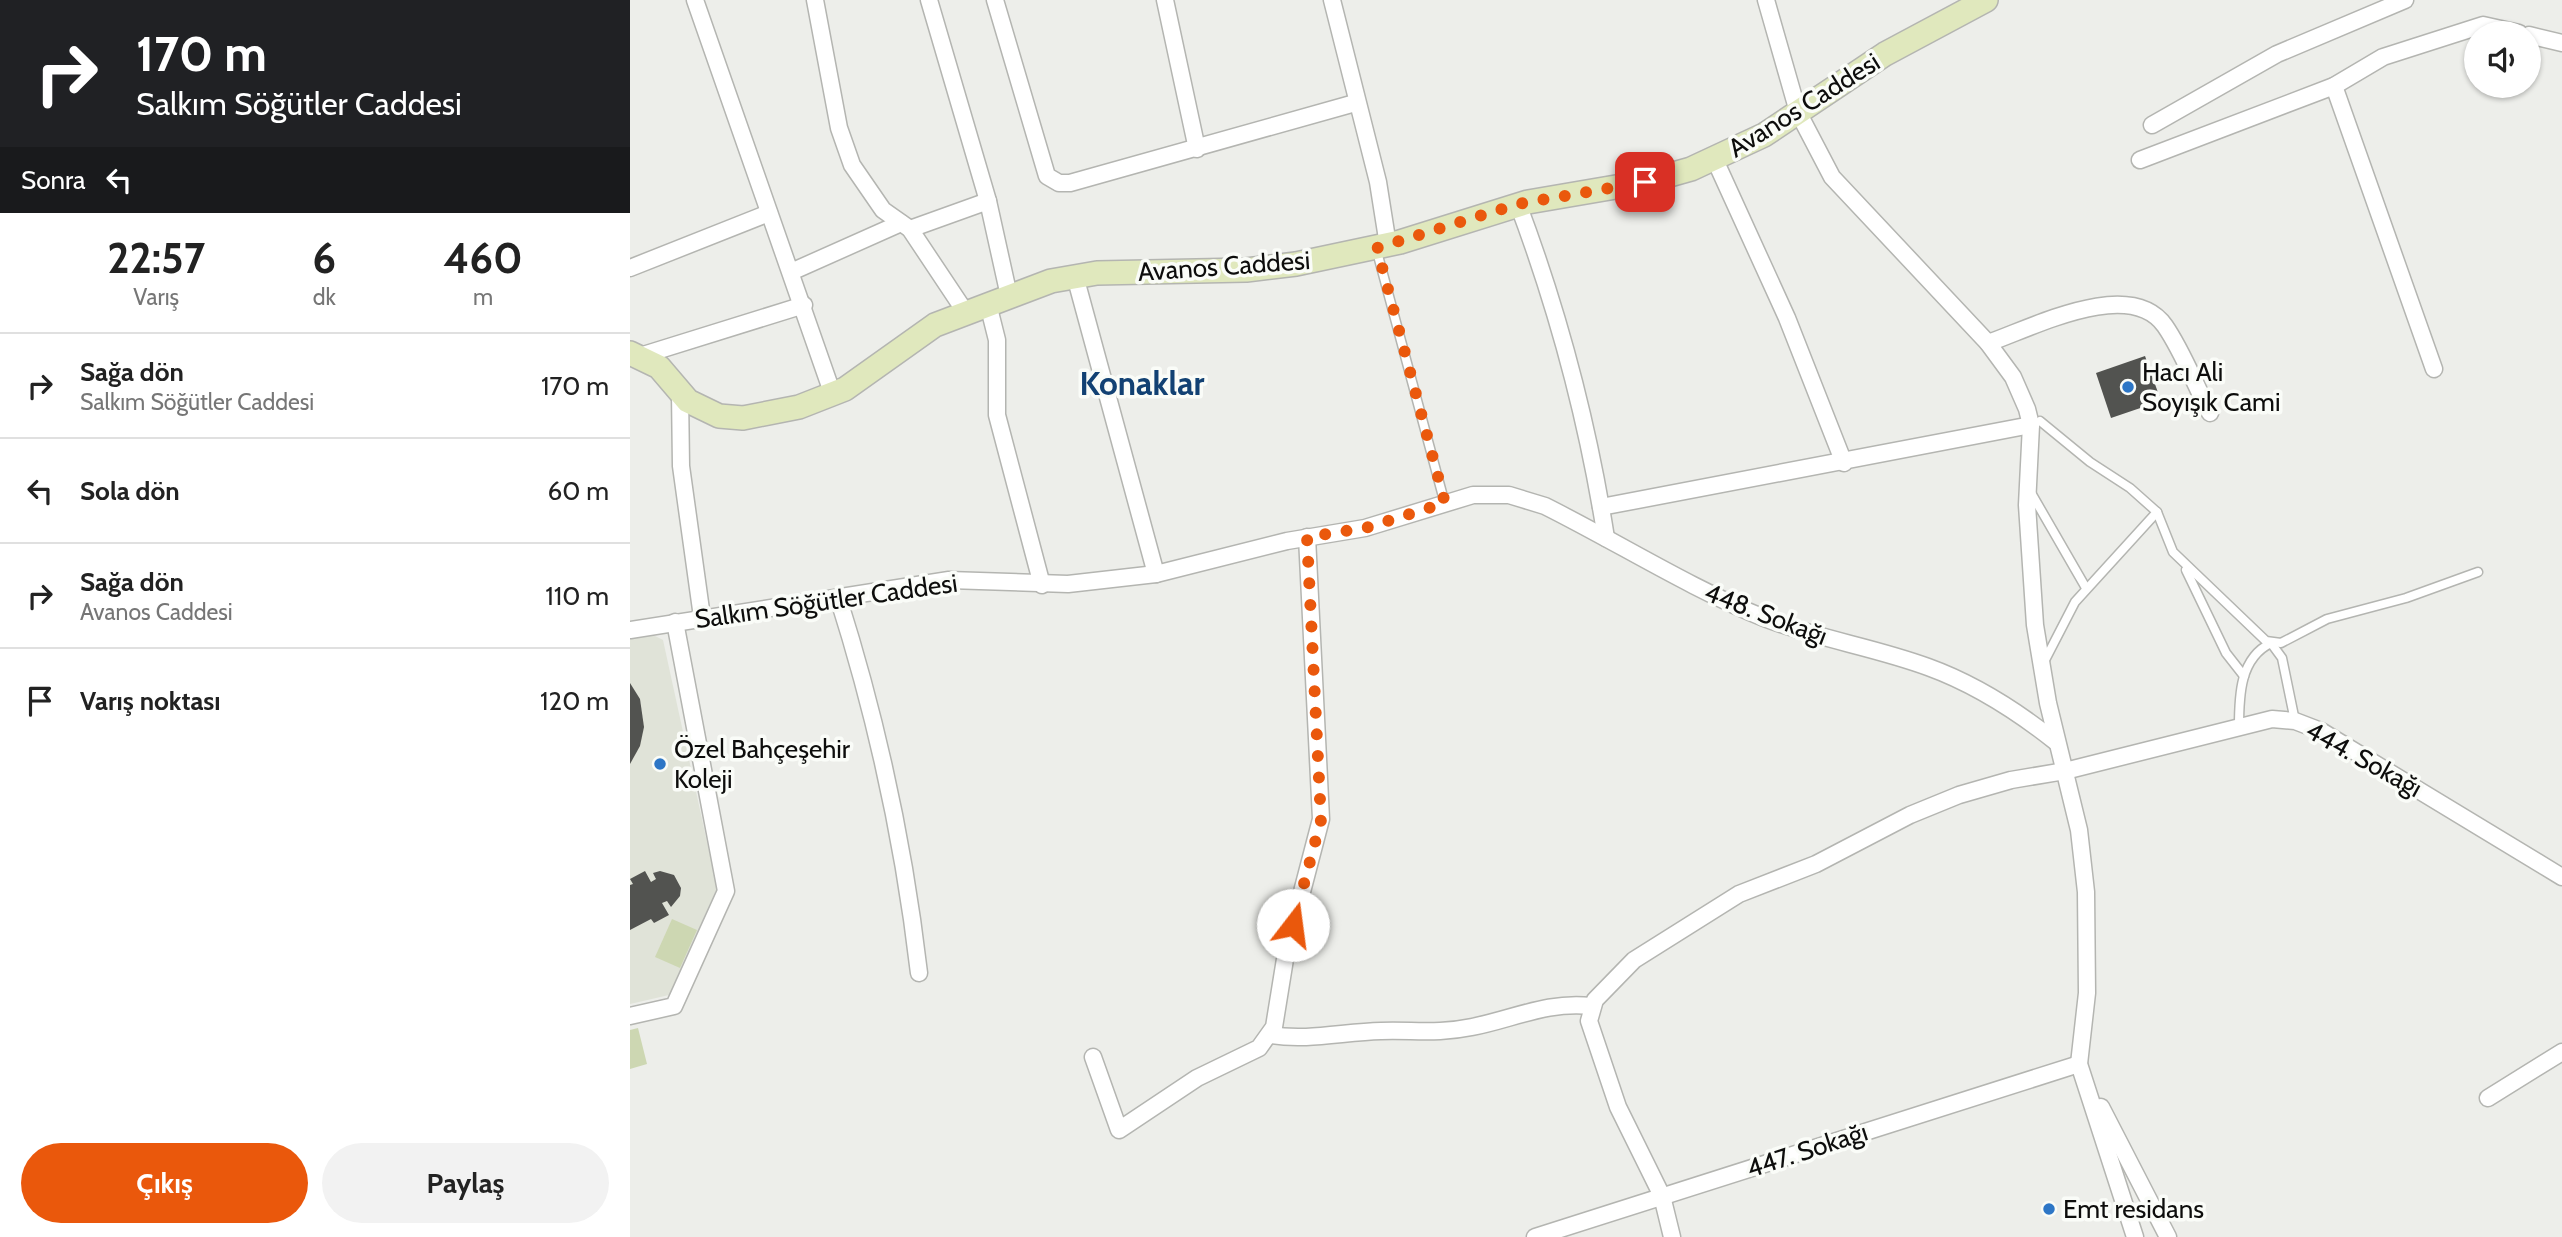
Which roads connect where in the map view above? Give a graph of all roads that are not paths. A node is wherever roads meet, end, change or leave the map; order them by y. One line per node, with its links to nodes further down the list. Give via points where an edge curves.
1 (695, 0): 22 (street)
2 (815, 0): 23 (street, via 845,147 872,196)
3 (929, 0): 20 (street)
4 (995, 0): 17 (street, via 1047,176 1070,183)
5 (1165, 0): 17 (street)
6 (1332, 0): 14 (street)
7 (1766, 0): 15 (street)
8 (1986, 0): 15 (street, Avanos Caddesi, via 1916,36)
9 (2405, 0): 16 (street, via 2277,54)
10 (2464, 31): 13 (street, via 2383,57)
11 (2541, 38): 12 (street)
12 (2562, 43)
13 (2334, 86): 19 (street); 33 (street)
14 (1355, 103): 17 (street); 24 (street, via 1378,182)
15 (1798, 111): 18 (street, Avanos Caddesi); 31 (street, via 1832,177)
16 (2152, 125)
17 (1197, 149)
18 (1715, 160): 21 (street, Avanos Caddesi, via 1645,182); 38 (street, via 1787,318)
19 (2140, 160)
20 (988, 201): 23 (street); 28 (street)
21 (1518, 204): 24 (street, Avanos Caddesi); 42 (street, via 1567,351)
22 (769, 213): 25 (street); 26 (street)
23 (905, 226): 26 (street); 30 (street)
24 (1382, 246): 27 (street, Avanos Caddesi, via 1271,268); 41 (lane)
25 (632, 263)
26 (791, 272): 29 (street)
27 (1075, 276): 28 (street, Avanos Caddesi); 48 (street)
28 (998, 300): 30 (street, Avanos Caddesi); 49 (street, via 995,392 999,425)
29 (804, 305): 32 (street); 35 (street)
30 (966, 313): 35 (street, Avanos Caddesi, via 935,325)
31 (1989, 343): 36 (street, via 2104,304 2140,308 2165,326); 37 (street, via 2013,377)
32 (635, 355): 34 (street, Avanos Caddesi, via 667,374)
33 (2434, 369)
34 (680, 393): 35 (street, Avanos Caddesi, via 708,412 731,418 799,407); 52 (street, via 681,466)
35 (833, 395)
36 (2210, 413)
37 (2035, 423): 38 (street); 39 (street); 43 (lane)
38 (1844, 463): 42 (street)
39 (2028, 488): 50 (lane); 56 (street, via 2031,585)
40 (1473, 495): 41 (street, Salkım Söğütler Caddesi); 45 (street, 448. Sokağı, via 1522,497)
41 (1445, 503): 44 (street, Salkım Söğütler Caddesi, via 1365,528)
42 (1601, 507): 45 (street)
43 (2157, 512): 46 (lane, via 2173,552); 50 (lane)
44 (1307, 537): 48 (street, Salkım Söğütler Caddesi); 66 (street, via 1321,820)
45 (1606, 538): 60 (street, 448. Sokağı, via 1686,583 1765,618 1953,677 2005,704)
46 (2184, 564): 55 (lane, via 2261,638); 57 (lane, via 2226,653)
47 (2478, 572): 55 (lane, via 2328,619 2281,643)
48 (1156, 574): 49 (street, Salkım Söğütler Caddesi)
49 (1042, 585): 51 (street, Salkım Söğütler Caddesi, via 949,580)
50 (2086, 588): 56 (lane, via 2060,627)
51 (838, 597): 52 (street, Salkım Söğütler Caddesi); 63 (street, via 891,790)
52 (702, 618): 53 (street, Salkım Söğütler Caddesi)
53 (675, 622): 54 (street, Salkım Söğütler Caddesi); 65 (street, via 726,891 674,1006)
54 (630, 630)
55 (2272, 643): 57 (lane, via 2257,650); 58 (lane, via 2282,658)
56 (2041, 669): 60 (street)
57 (2244, 676): 59 (lane)
58 (2295, 721): 59 (street, 444. Sokağı, via 2272,719); 62 (street, 444. Sokağı, via 2344,744)
59 (2239, 727): 61 (street, 444. Sokağı)
60 (2056, 742): 61 (street)
61 (2065, 771): 64 (street, 444. Sokağı, via 1959,795 1816,864 1739,894 1634,960); 69 (street, via 2082,850 2088,924)
62 (2562, 877)
63 (919, 973)
64 (1591, 1006): 66 (street, via 1552,1005 1427,1034); 71 (street, via 1590,1021 1614,1097)
65 (630, 1016)
66 (1270, 1035): 68 (street, via 1259,1048 1197,1079 1119,1130)
67 (2562, 1052): 70 (street)
68 (1093, 1057)
69 (2079, 1064): 71 (street, 447. Sokağı); 74 (street); 75 (street)
70 (2488, 1097)
71 (1662, 1196): 72 (street, 447. Sokağı); 73 (street)
72 (1535, 1237)
73 (1672, 1237)
74 (2135, 1237)
75 (2168, 1237)

